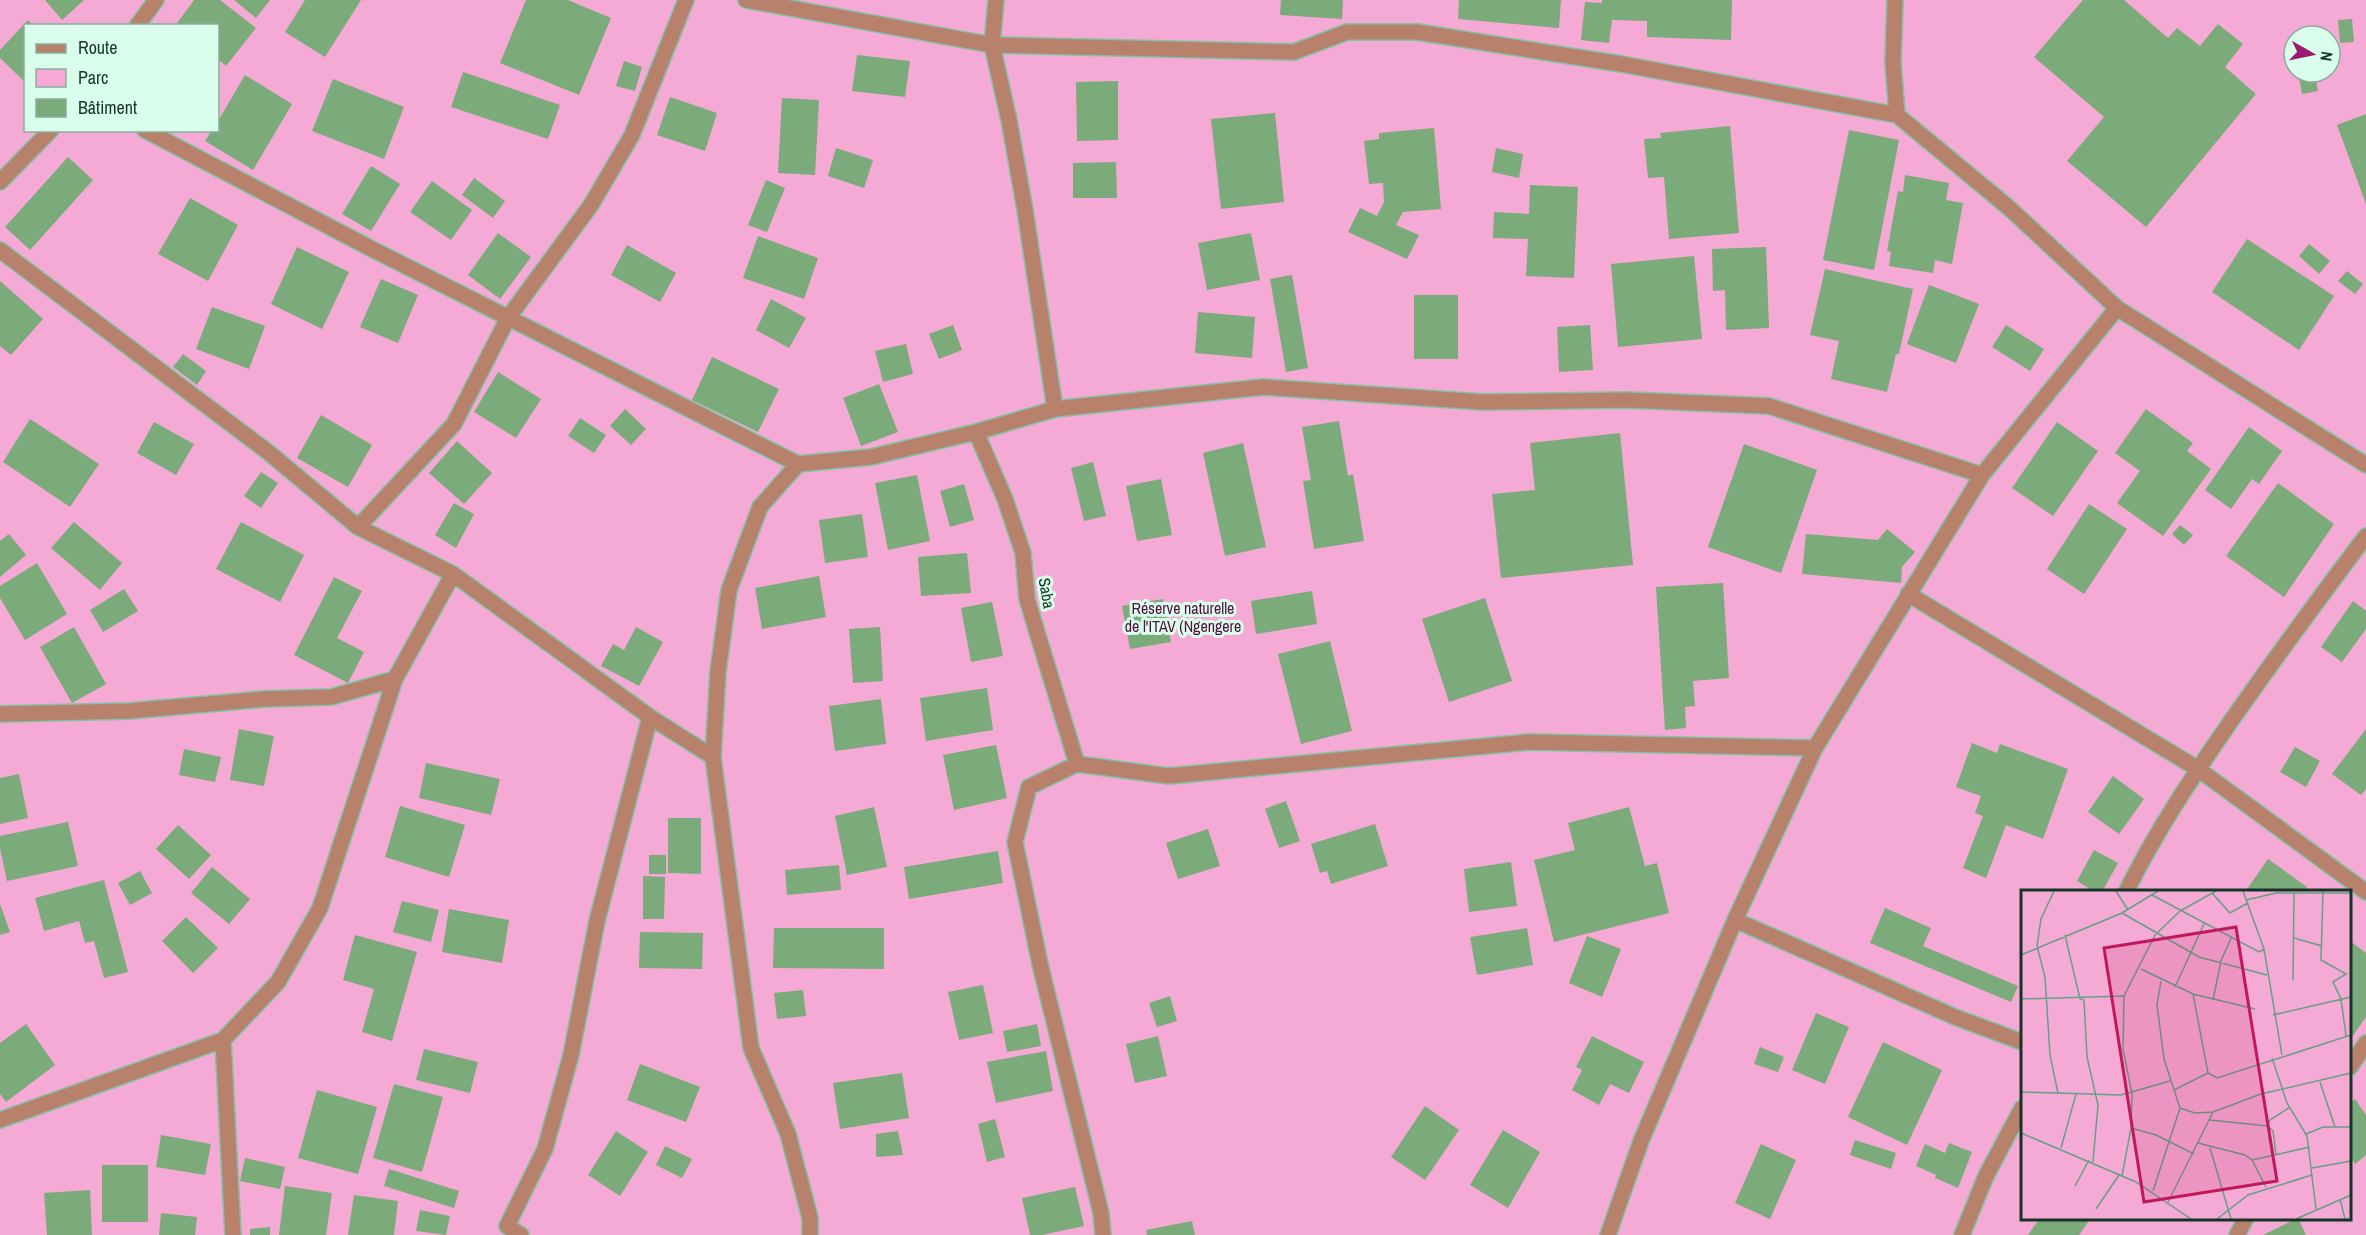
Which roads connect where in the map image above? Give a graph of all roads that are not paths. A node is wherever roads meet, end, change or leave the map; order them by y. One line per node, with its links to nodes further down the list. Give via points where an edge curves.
1 (156, 0): 6 (street)
2 (686, 0): 14 (street, via 632,135 591,204)
3 (746, 0): 7 (street)
4 (996, 0): 7 (street)
5 (1894, 0): 8 (street)
6 (138, 24)
7 (992, 45): 8 (street, via 1294,52 1347,32 1418,32 1621,64); 15 (street, via 1023,199)
8 (1897, 115): 13 (street, via 2008,207)
9 (49, 132): 11 (street)
10 (149, 132): 14 (street)
11 (0, 182)
12 (0, 250): 20 (street, via 268,452)
13 (2117, 308): 18 (street); 19 (street)
14 (508, 318): 17 (street); 20 (street, via 454,424)
15 (1055, 409): 16 (street); 19 (street, via 1263,387 1482,402 1627,400 1769,406)
16 (976, 432): 17 (street, via 871,457); 29 (street, Saba, via 1023,553 1027,599)
17 (798, 464): 28 (street, via 759,507 729,590 718,672)
18 (2366, 465)
19 (1982, 475): 23 (street)
20 (358, 527): 22 (street)
21 (2366, 536): 30 (street)
22 (453, 574): 24 (street); 26 (street)
23 (1908, 594): 27 (street); 30 (street)
24 (395, 679): 25 (street, via 331,697 129,711); 34 (street, via 320,908 278,982)
25 (0, 714)
26 (650, 717): 28 (street); 41 (street, via 597,921 571,1055 545,1149)
27 (1815, 748): 29 (street, via 1529,742 1169,776); 33 (street)
28 (713, 757): 44 (street, via 751,1048 788,1134 810,1218)
29 (1077, 764): 45 (street, via 1029,787 1016,842)
30 (2198, 769): 31 (street, via 2146,850); 32 (street)
31 (2126, 890)
32 (2366, 891)
33 (1734, 920): 35 (street, via 1955,1017); 46 (street, via 1641,1141)
34 (223, 1040): 39 (street); 42 (street)
35 (2021, 1042)
36 (2366, 1043): 37 (street)
37 (2351, 1064)
38 (2021, 1110): 47 (street, via 1986,1176)
39 (0, 1120)
40 (2245, 1220): 48 (street)
41 (504, 1231): 43 (street)
42 (233, 1235)
43 (520, 1235)
44 (810, 1235)
45 (1103, 1235)
46 (1608, 1235)
47 (1962, 1235)
48 (2237, 1235)

